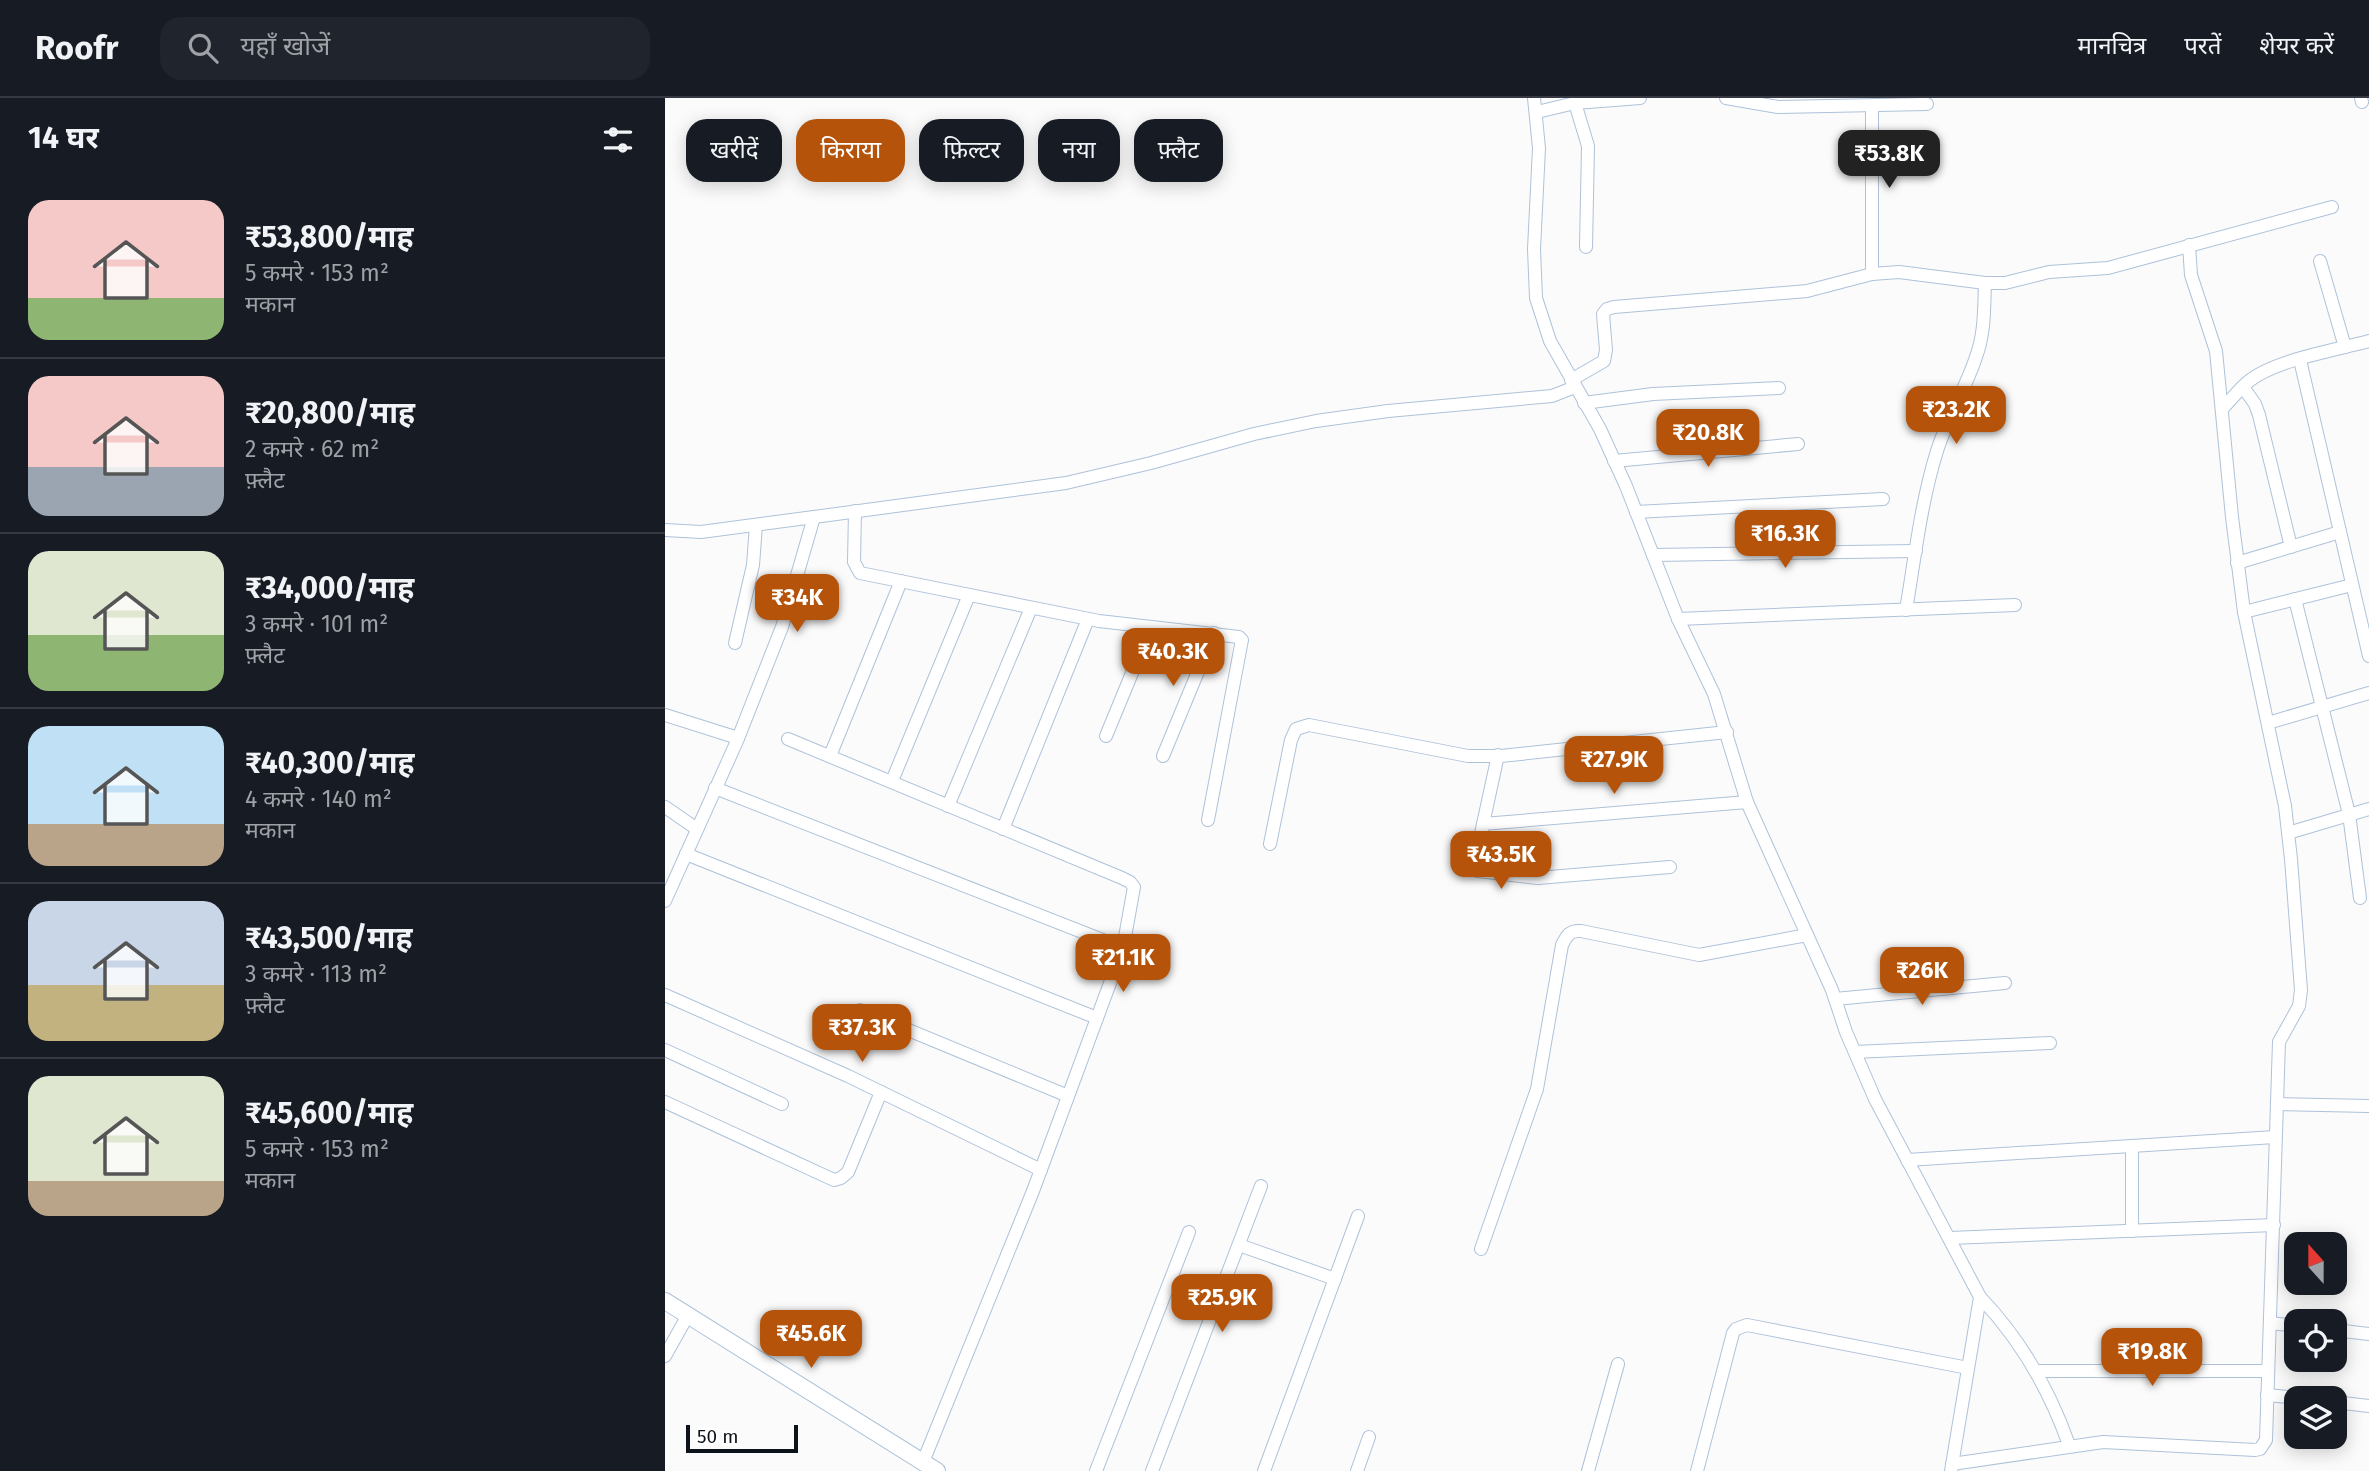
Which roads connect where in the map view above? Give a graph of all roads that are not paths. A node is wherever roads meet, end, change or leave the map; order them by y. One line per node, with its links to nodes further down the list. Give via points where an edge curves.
1 (1534, 98): 7 (street)
2 (1640, 98): 4 (street)
3 (1726, 98): 6 (street, via 1777,107)
4 (1575, 103): 7 (street); 10 (street, via 1588,146)
5 (1927, 104): 6 (street)
6 (1872, 106): 12 (street)
7 (1537, 112): 17 (street, via 1536,298 1550,341)
8 (2332, 207): 9 (street)
9 (2189, 245): 13 (street, via 2108,268); 21 (street, via 2191,275 2216,351)
10 (1586, 247)
11 (2320, 261): 15 (street)
12 (1872, 274): 13 (street, via 1899,272); 17 (street, via 1807,291 1607,309 1604,360)
13 (1985, 283): 32 (street, via 1977,356 1937,452)
14 (2369, 341): 15 (street)
15 (2345, 348): 16 (street)
16 (2300, 360): 18 (street, via 2264,372); 30 (street)
17 (1573, 384): 20 (street); 25 (street, via 1552,396 1316,421 1066,483)
18 (2243, 387): 21 (street); 31 (street, via 2259,415)
19 (1779, 388): 20 (street)
20 (1584, 402): 23 (street)
21 (2222, 409): 34 (street)
22 (1798, 444): 23 (street)
23 (1614, 461): 26 (street)
24 (1883, 499): 26 (street)
25 (855, 511): 27 (street); 35 (street, via 856,567 860,573)
26 (1636, 512): 33 (street)
27 (814, 517): 28 (street); 55 (street, via 782,627)
28 (755, 525): 29 (street, via 701,533); 47 (street, via 753,565)
29 (665, 530)
30 (2340, 532): 31 (street); 36 (street)
31 (2291, 547): 34 (street)
32 (1916, 551): 33 (street); 41 (street)
33 (1653, 555): 44 (street)
34 (2237, 563): 42 (street)
35 (901, 582): 37 (street); 58 (street)
36 (2352, 584): 38 (street); 48 (street)
37 (969, 595): 40 (street); 60 (street)
38 (2295, 599): 42 (street); 50 (street)
39 (2015, 605): 41 (street)
40 (1031, 608): 43 (street); 63 (street)
41 (1906, 610): 44 (street)
42 (2244, 612): 52 (street)
43 (1089, 619): 45 (street); 70 (street)
44 (1678, 619): 53 (street)
45 (1151, 627): 46 (street); 54 (street)
46 (1214, 633): 59 (street); 67 (street, via 1242,640)
47 (734, 643)
48 (2369, 656)
49 (2369, 693): 50 (street)
50 (2322, 706): 52 (street); 66 (street)
51 (665, 715): 55 (street)
52 (2268, 723): 71 (street)
53 (1727, 732): 57 (street); 62 (street)
54 (1106, 736)
55 (738, 738): 61 (street)
56 (788, 739): 58 (street)
57 (1498, 755): 68 (street); 72 (street, via 1468,756 1301,726 1291,740)
58 (830, 756): 60 (street)
59 (1163, 756)
60 (891, 781): 63 (street)
61 (715, 788): 69 (street); 78 (street)
62 (1748, 802): 68 (street); 77 (street)
63 (948, 806): 70 (street)
64 (665, 807): 69 (street)
65 (2369, 809): 66 (street)
66 (2349, 814): 71 (street); 75 (street)
67 (1208, 820)
68 (1483, 824): 74 (street, via 1475,862 1478,871 1538,878)
69 (697, 829): 73 (street)
70 (1003, 829): 78 (street, via 1130,882 1134,894)
71 (2288, 833): 91 (street, via 2301,990 2279,1042)
72 (1270, 844)
73 (686, 854): 76 (street); 83 (street)
74 (1670, 867)
75 (2360, 898)
76 (665, 901)
77 (1807, 935): 81 (street); 104 (street, via 1699,955 1581,930 1567,935 1537,1089)
78 (1123, 948): 83 (street)
79 (2005, 983): 81 (street)
80 (665, 995): 87 (street)
81 (1835, 999): 86 (street)
82 (860, 1010): 88 (street)
83 (1097, 1018): 88 (street)
84 (2050, 1043): 86 (street)
85 (665, 1050): 90 (street)
86 (1855, 1052): 95 (street)
87 (881, 1092): 89 (street, via 848,1172 834,1180); 96 (street)
88 (1068, 1096): 96 (street)
89 (665, 1102)
90 (782, 1104)
91 (2277, 1104): 92 (street); 93 (street)
92 (2369, 1106)
93 (2275, 1137): 94 (street); 99 (street)
94 (2132, 1147): 95 (street); 100 (street)
95 (1907, 1160): 102 (street)
96 (1041, 1170): 124 (street)
97 (1261, 1186): 103 (street)
98 (1358, 1216): 105 (street)
99 (2274, 1225): 100 (street); 109 (street)
100 (2132, 1231): 102 (street)
101 (1189, 1232): 126 (street)
102 (1950, 1238): 106 (street)
103 (1238, 1245): 105 (street); 127 (street)
104 (1481, 1249)
105 (1335, 1279): 128 (street)
106 (1980, 1297): 115 (street); 116 (street, via 2006,1324)
107 (665, 1301): 108 (street)
108 (688, 1315): 113 (street); 124 (street)
109 (2270, 1323): 110 (street); 117 (street)
110 (2284, 1325)
111 (2347, 1331): 112 (street)
112 (2369, 1334)
113 (665, 1356)
114 (1618, 1364): 130 (street)
115 (1968, 1368): 125 (street); 131 (street, via 1740,1326 1733,1333)
116 (2036, 1371): 117 (street); 123 (street)
117 (2268, 1371): 118 (street)
118 (2267, 1395): 119 (street); 123 (street, via 2266,1440 2260,1449 2103,1442)
119 (2284, 1397)
120 (2347, 1403): 121 (street)
121 (2369, 1406)
122 (1369, 1437): 129 (street)
123 (2069, 1445): 125 (street)
124 (930, 1466)
125 (1951, 1467)
126 (1096, 1471)
127 (1152, 1471)
128 (1264, 1471)
129 (1356, 1471)
130 (1588, 1471)
131 (1697, 1471)

